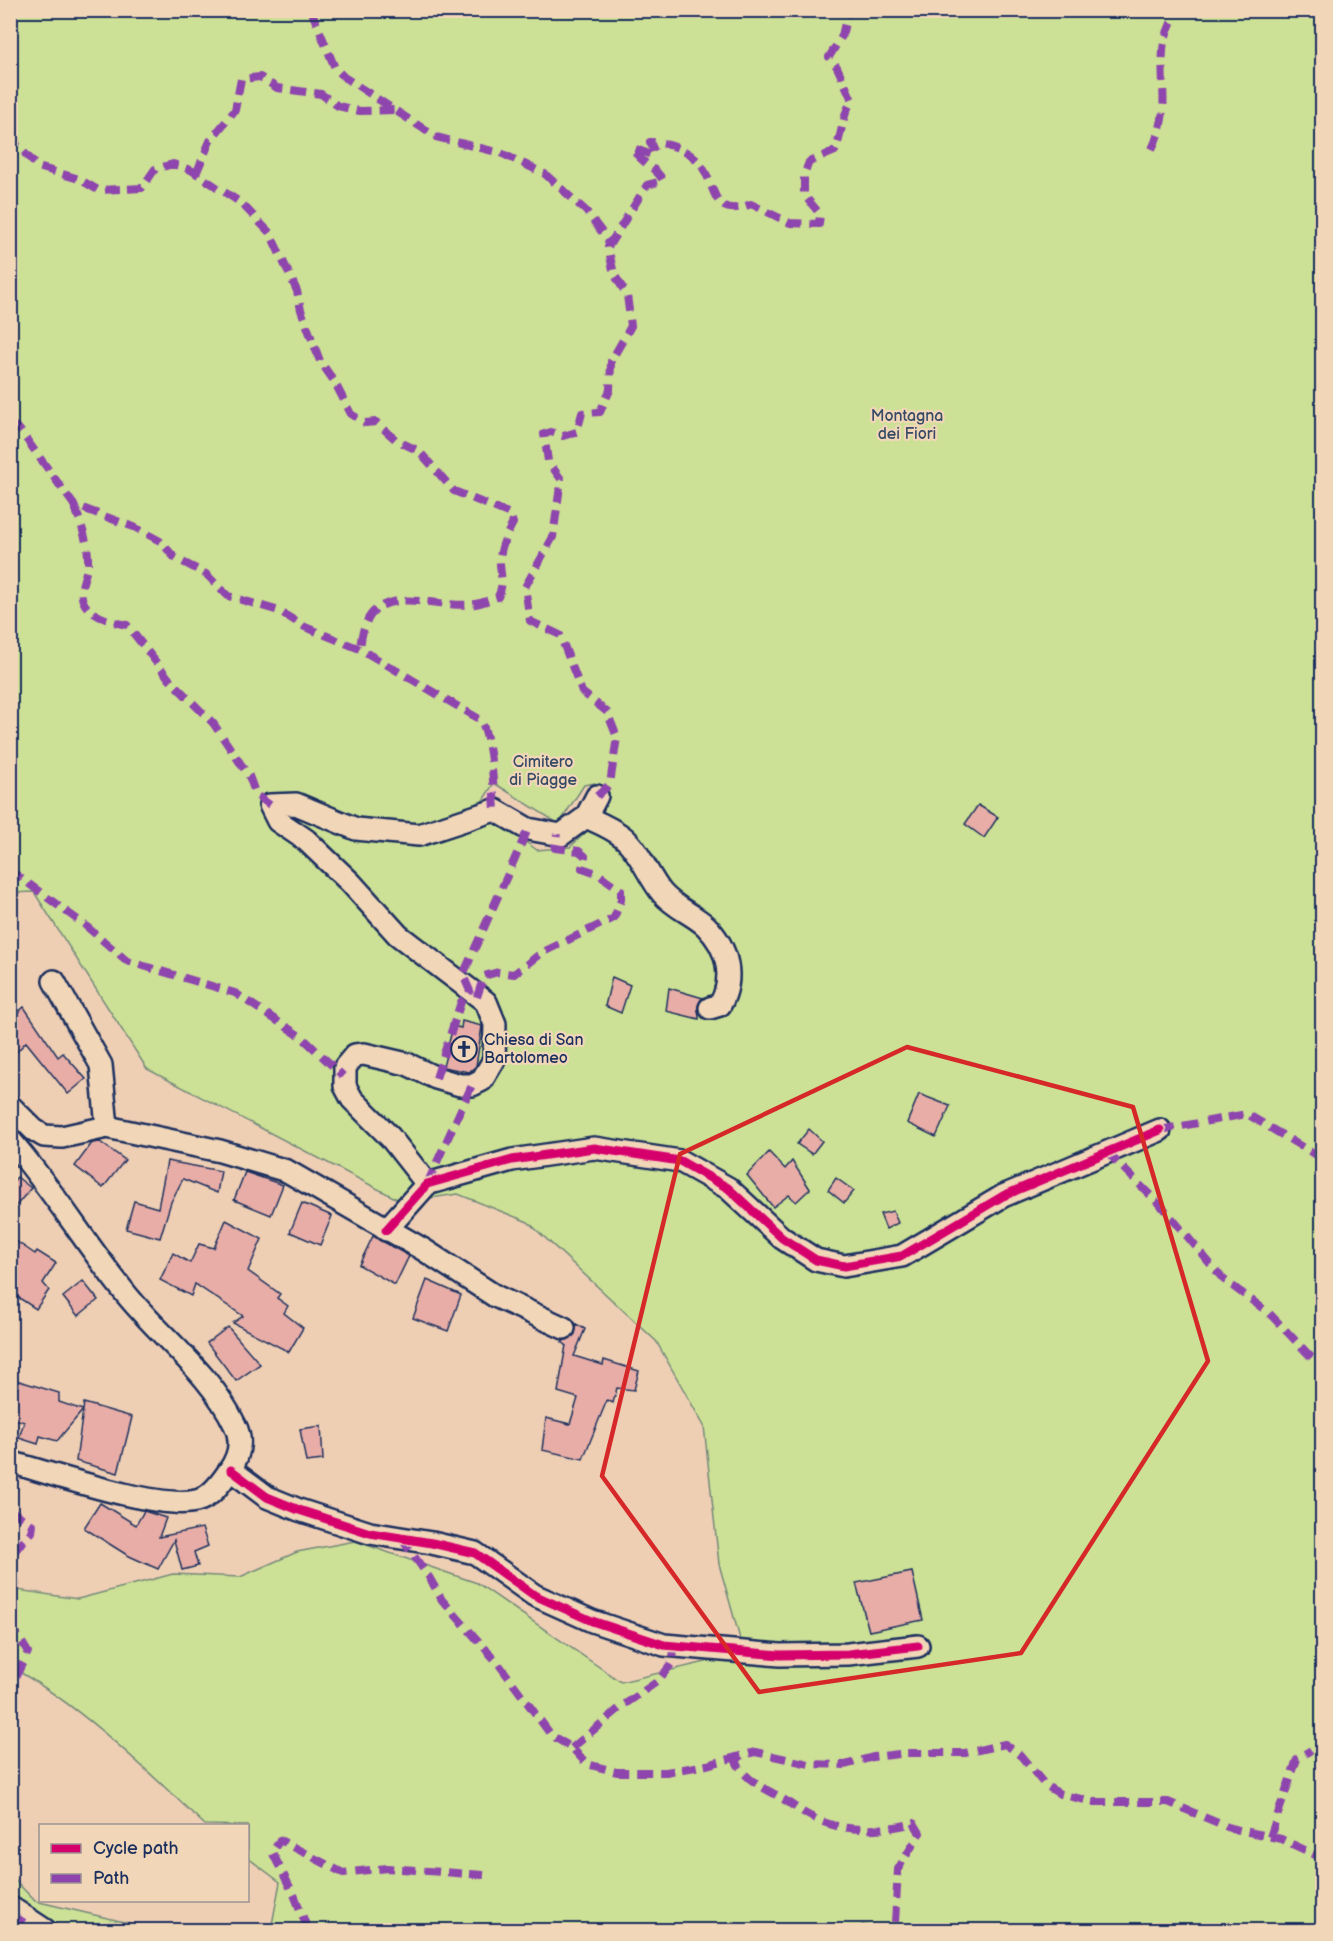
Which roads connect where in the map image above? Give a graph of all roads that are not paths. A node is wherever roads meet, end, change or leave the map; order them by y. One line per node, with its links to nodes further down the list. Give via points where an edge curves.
1 (597, 796): 2 (street)
2 (586, 817): 4 (street, via 624,838 663,894 705,925 721,946 729,970 727,993 720,1005); 9 (street, via 561,835 528,829 495,810 419,835 356,829 296,804 270,805 278,820 351,882 398,935 486,1002 495,1024 494,1060 482,1080 472,1085 460,1085 407,1064 364,1054 355,1055 345,1067 345,1086 352,1099)
3 (54, 981): 6 (street, via 101,1065)
4 (710, 1008)
5 (10, 1106): 6 (street, via 34,1130 50,1138)
6 (108, 1127): 10 (street, via 220,1151 287,1171)
7 (1160, 1130): 9 (street, via 1003,1196 902,1256 844,1266 816,1260 782,1238 728,1188 680,1161 594,1148 512,1160)
8 (10, 1140): 13 (street, via 46,1182 122,1290 184,1354 221,1400 239,1436 239,1453)
9 (428, 1184): 10 (street)
10 (386, 1230): 11 (street, via 495,1296)
11 (564, 1328)
12 (10, 1462): 13 (street, via 144,1498 179,1503 198,1501 211,1493)
13 (231, 1470): 14 (street, via 267,1497 299,1510 370,1533 475,1553 534,1594 592,1621 664,1645 780,1655 848,1654)
14 (918, 1646)
15 (10, 1907): 16 (street)
16 (45, 1930)

